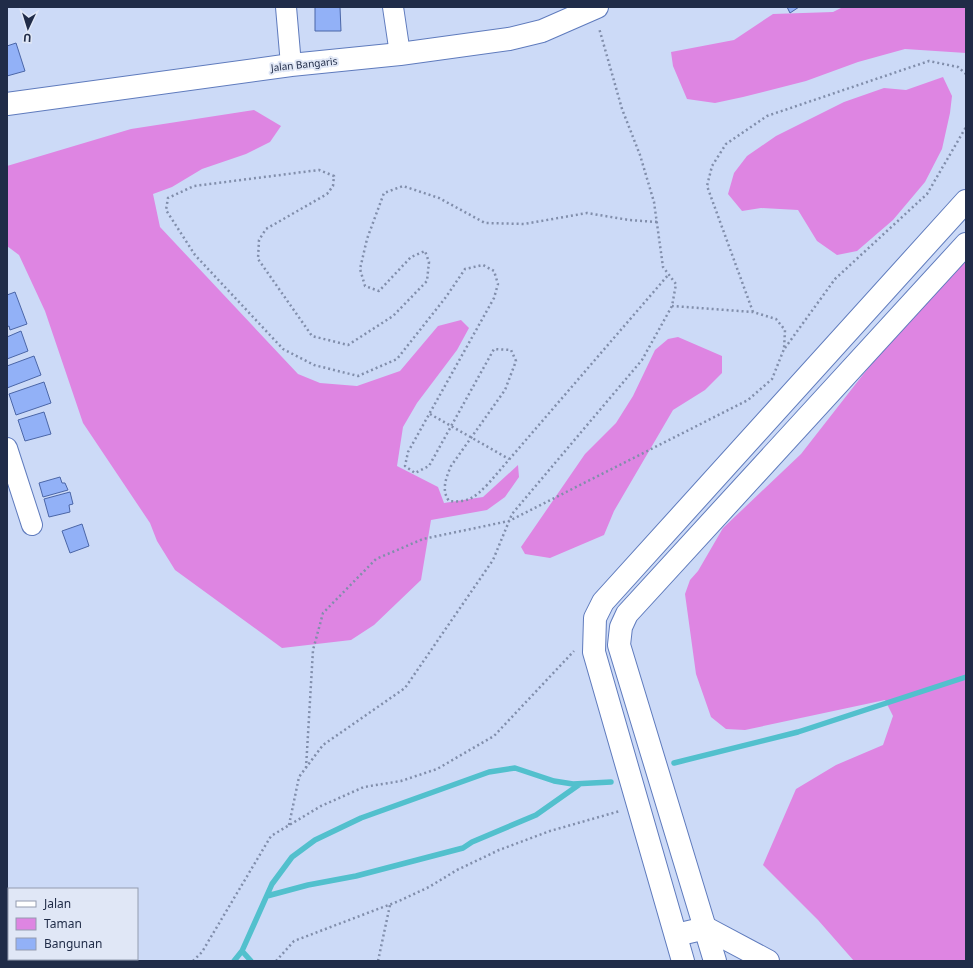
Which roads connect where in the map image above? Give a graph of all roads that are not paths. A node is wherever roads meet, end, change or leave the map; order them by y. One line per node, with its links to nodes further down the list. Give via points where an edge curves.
1 (286, 7): 5 (street)
2 (393, 7): 4 (street)
3 (595, 8): 4 (main road, Jalan Bangaris, via 527,36)
4 (400, 54): 5 (main road, Jalan Bangaris)
5 (291, 65): 6 (main road, Jalan Bangaris)
6 (7, 104)
7 (966, 201): 12 (main road, via 603,602 595,618 594,652)
8 (966, 244): 11 (main road, via 627,614 621,627 619,645)
9 (8, 452): 10 (street)
10 (32, 525)
11 (706, 928): 12 (main road); 14 (main road); 15 (main road)
12 (676, 935): 13 (main road)
13 (683, 961)
14 (715, 961)
15 (768, 961)

